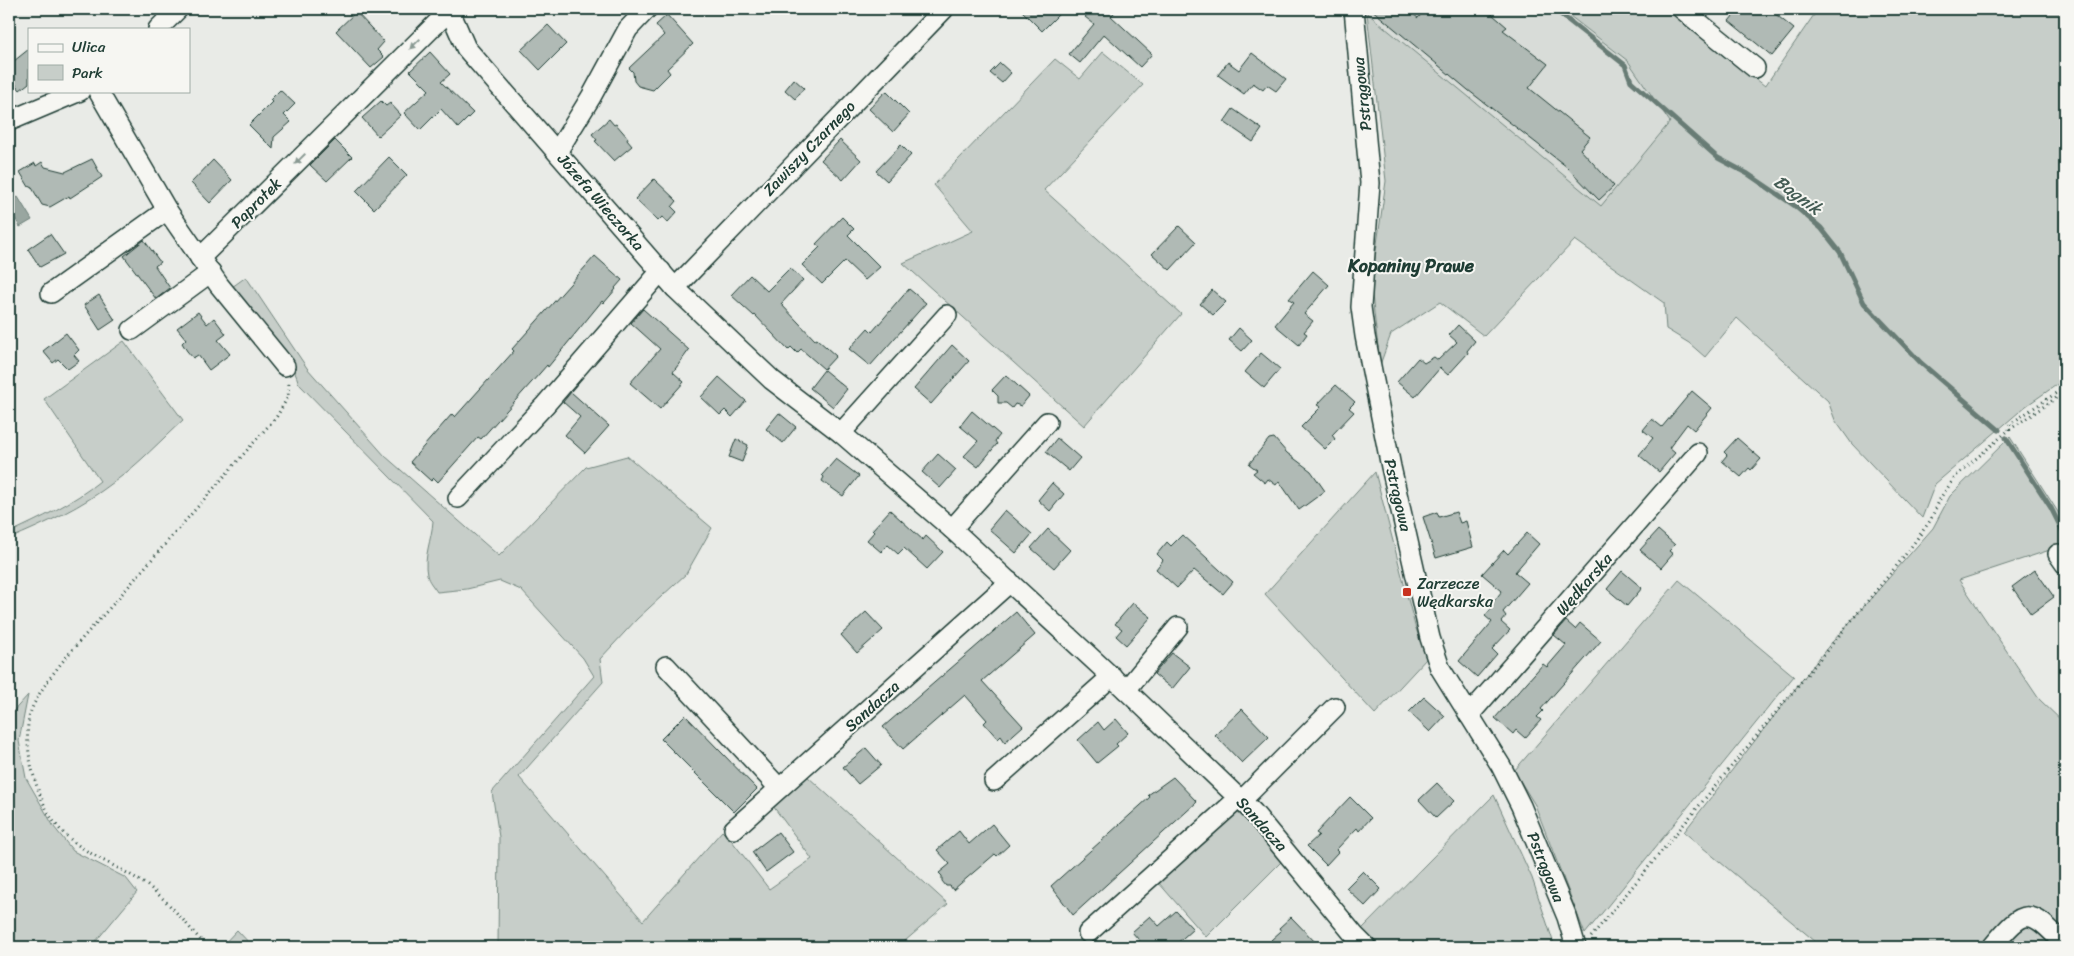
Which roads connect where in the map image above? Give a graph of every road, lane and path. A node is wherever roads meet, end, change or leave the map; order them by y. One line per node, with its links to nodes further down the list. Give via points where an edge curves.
1 (178, 9): 7 (street)
2 (449, 9): 12 (street, Józefa Wieczorka, via 466,48); 14 (street, Paprotek, one-way to 14)
3 (646, 9): 12 (street, via 628,29)
4 (944, 9): 16 (street, Zawiszy Czarnego)
5 (1354, 9): 36 (street, Pstrągowa, via 1370,183 1361,295 1365,336 1432,645 1440,668)
6 (1682, 9): 8 (street)
7 (159, 28)
8 (1755, 68)
9 (78, 92): 11 (street)
10 (99, 92): 13 (street)
11 (9, 121)
12 (557, 152): 15 (street, Józefa Wieczorka)
13 (167, 210): 14 (street); 17 (street)
14 (206, 265): 19 (street, Paprotek); 20 (street)
15 (660, 271): 16 (street, Józefa Wieczorka); 28 (street, via 546,405)
16 (675, 288): 21 (street, Józefa Wieczorka)
17 (51, 293)
18 (947, 315): 26 (street)
19 (132, 330)
20 (285, 366): 45 (path, via 290,384 288,397 277,416 76,646 38,694 29,717 27,748 52,819 87,852 154,891)
21 (772, 380): 26 (street, Sandacza)
22 (2065, 387): 25 (path, via 2010,424)
23 (2065, 392): 25 (path)
24 (1047, 422): 29 (street)
25 (2009, 430): 44 (path, via 1956,476 1940,497 1930,521 1902,558)
26 (841, 433): 29 (street, Sandacza)
27 (1698, 453): 36 (street, Wędkarska)
28 (458, 498)
29 (952, 530): 30 (street, Sandacza)
30 (1010, 582): 33 (street, Sandacza); 38 (street, Sandacza)
31 (1178, 627): 34 (street)
32 (666, 666): 38 (street)
33 (1112, 676): 34 (street, Sandacza); 37 (street)
34 (1126, 690): 39 (street, Sandacza)
35 (1335, 707): 39 (street)
36 (1469, 715): 44 (street, Pstrągowa, via 1521,806)
37 (994, 781)
38 (780, 788): 40 (street, Sandacza)
39 (1240, 799): 41 (street); 42 (street, Sandacza, via 1283,847)
40 (734, 829)
41 (1088, 933)
42 (1355, 944)
43 (2065, 945): 46 (street, via 2044,923 2024,917 2013,922)
44 (1581, 946)
45 (208, 947)
46 (1992, 947)

